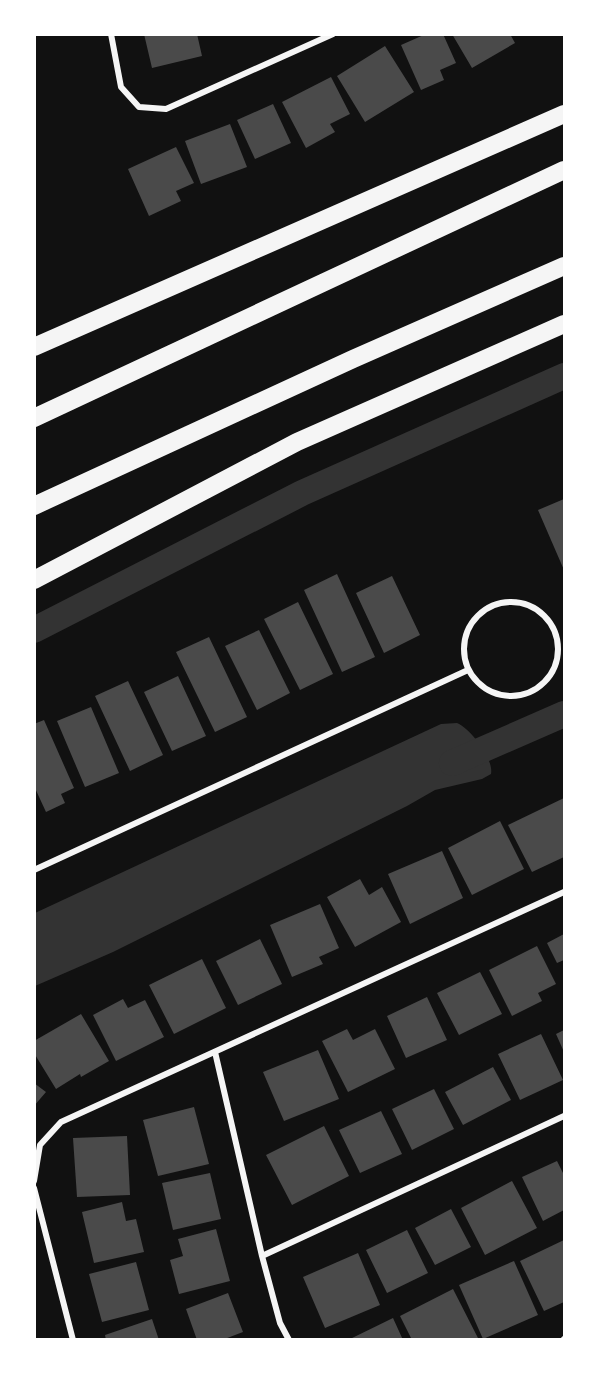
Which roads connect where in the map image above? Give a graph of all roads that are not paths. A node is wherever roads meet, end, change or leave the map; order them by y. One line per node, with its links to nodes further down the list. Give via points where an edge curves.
1 (111, 34): 3 (street, via 121,87 139,107 166,109)
2 (333, 34): 3 (street)
3 (316, 38)
4 (564, 114): 8 (highway)
5 (564, 170): 9 (highway)
6 (564, 266): 10 (highway)
7 (564, 324): 11 (highway, via 297,442)
8 (34, 347)
9 (34, 418)
10 (34, 506)
11 (34, 580)
12 (564, 628): 13 (street)
13 (555, 632): 14 (street, via 557,661 552,674 530,692 502,696 477,682); 14 (street, via 548,619 522,603 492,606 470,626 464,655)
14 (468, 670): 15 (street)
15 (34, 870)
16 (564, 892): 17 (street)
17 (215, 1052): 19 (street, via 61,1122 40,1145); 21 (street)
18 (564, 1116): 21 (street)
19 (34, 1181)
20 (34, 1188): 22 (street)
21 (262, 1256): 23 (street, via 280,1323)
22 (73, 1340)
23 (289, 1340)

